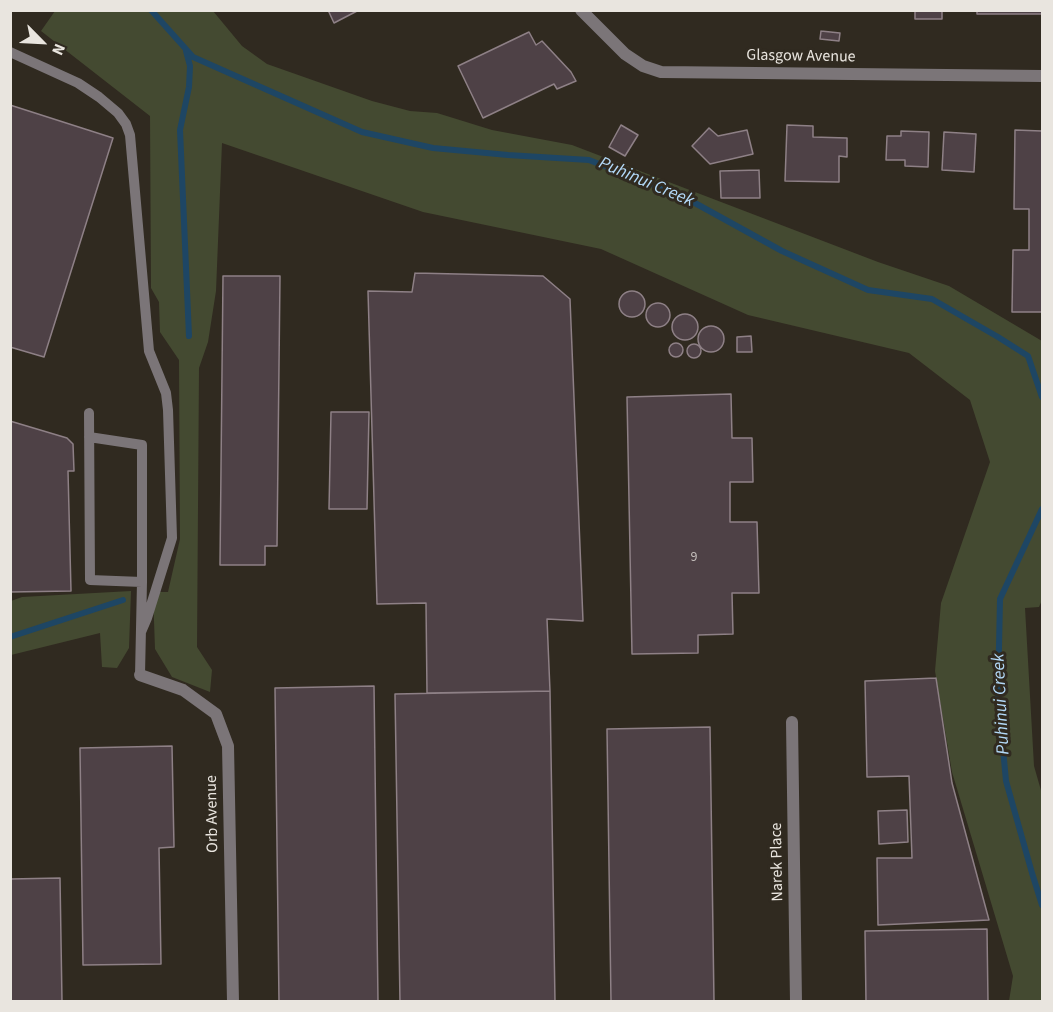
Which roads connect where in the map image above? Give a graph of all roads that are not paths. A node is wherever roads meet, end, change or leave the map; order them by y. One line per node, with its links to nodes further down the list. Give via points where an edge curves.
1 (581, 10): 3 (street, Glasgow Avenue, via 625,54 661,72)
2 (10, 52): 7 (lane, via 78,83 99,97 118,113 130,135 149,351 166,393 168,410 172,538)
3 (1042, 76)
4 (89, 413): 5 (lane)
5 (89, 438): 6 (lane, via 142,445); 6 (lane, via 90,580)
6 (142, 582): 7 (lane)
7 (141, 632): 8 (lane)
8 (140, 675): 10 (street, Orb Avenue, via 183,690 216,714 228,746)
9 (792, 722): 11 (street, Narek Place)
10 (233, 1002)
11 (796, 1002)

